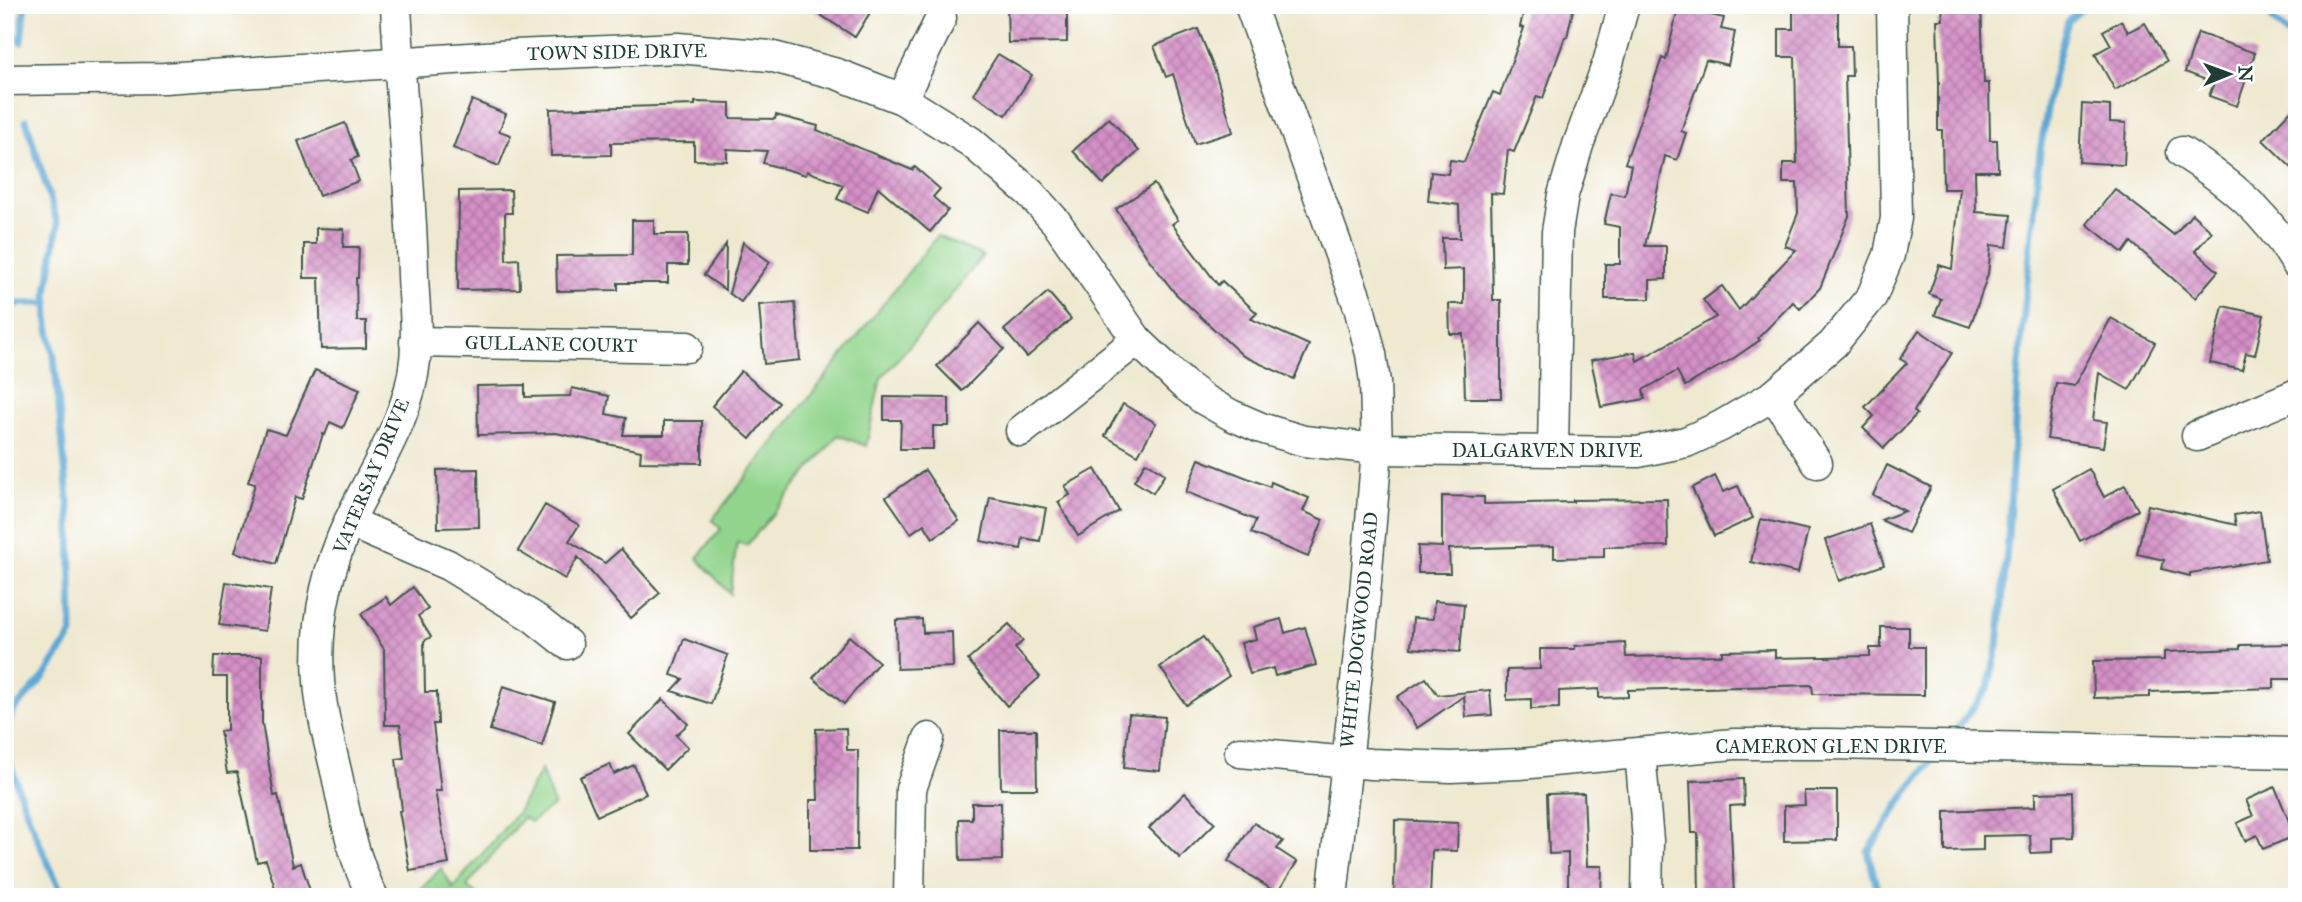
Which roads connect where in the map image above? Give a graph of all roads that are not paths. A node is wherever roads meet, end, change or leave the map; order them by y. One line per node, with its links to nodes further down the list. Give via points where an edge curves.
1 (396, 5): 6 (street, VATERSAY DRIVE)
2 (1250, 5): 18 (street, WHITE DOGWOOD ROAD, via 1359,307 1375,382)
3 (1624, 5): 19 (street, via 1563,195 1557,232)
4 (1892, 5): 15 (street, DALGARVEN DRIVE, via 1896,219 1889,255 1872,296 1854,320)
5 (941, 18): 8 (street)
6 (400, 64): 7 (street, TOWN SIDE DRIVE, via 164,78); 8 (street, TOWN SIDE DRIVE, via 528,54 699,49 770,56 837,74); 12 (street, VATERSAY DRIVE)
7 (5, 80)
8 (902, 99): 11 (street, TOWN SIDE DRIVE, via 971,142 1030,193 1056,222)
9 (2182, 152): 10 (street, via 2241,194)
10 (2297, 264)
11 (1137, 340): 16 (street); 18 (street, TOWN SIDE DRIVE, via 1182,383 1230,415 1304,441)
12 (415, 342): 13 (street, GULLANE COURT); 21 (street, VATERSAY DRIVE, via 415,362 398,421)
13 (687, 346)
14 (2297, 394): 17 (street)
15 (1774, 395): 19 (street, DALGARVEN DRIVE, via 1721,426 1660,449); 20 (street)
16 (1021, 431)
17 (2197, 436)
18 (1377, 449): 19 (street, DALGARVEN DRIVE); 27 (street, WHITE DOGWOOD ROAD)
19 (1553, 450)
20 (1817, 463)
21 (349, 522): 22 (street, via 449,565 533,617); 28 (street, VATERSAY DRIVE, via 321,608 319,684 354,851)
22 (567, 644)
23 (929, 738): 29 (street, via 911,789)
24 (1240, 752): 27 (street, CAMERON GLEN DRIVE)
25 (1640, 753): 26 (street, CAMERON GLEN DRIVE, via 1734,744); 27 (street, CAMERON GLEN DRIVE, via 1451,767); 31 (street, via 1648,840)
26 (2297, 753)
27 (1346, 762): 30 (street, WHITE DOGWOOD ROAD)
28 (373, 897)
29 (909, 897)
30 (1332, 897)
31 (1647, 897)

